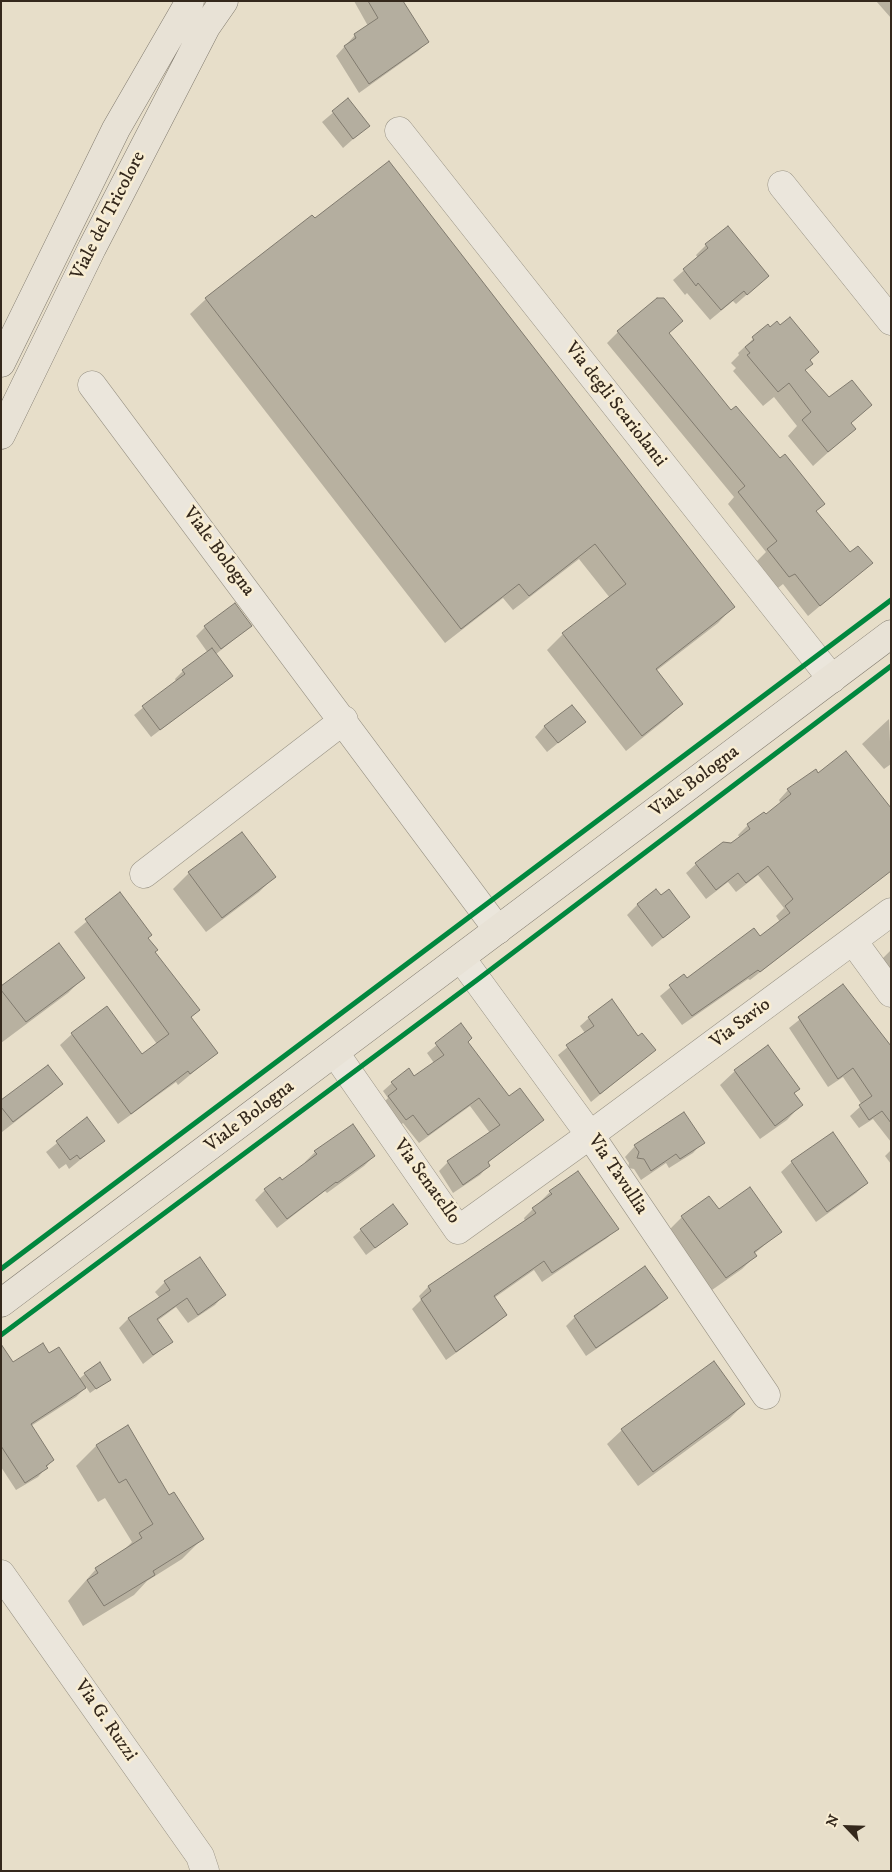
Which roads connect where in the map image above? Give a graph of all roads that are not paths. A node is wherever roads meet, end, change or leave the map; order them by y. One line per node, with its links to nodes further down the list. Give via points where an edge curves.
1 (190, 1): 6 (main road, Viale del Tricolore, via 116,129)
2 (224, 1): 8 (main road, Viale del Tricolore, via 206,27 96,239)
3 (399, 131): 10 (street, Via degli Scariolanti)
4 (782, 185): 5 (street)
5 (891, 321)
6 (1, 363)
7 (92, 385): 11 (street, Viale Bologna)
8 (1, 435)
9 (891, 634): 10 (main road, Viale Bologna)
10 (832, 679): 14 (main road, Viale Bologna)
11 (344, 720): 12 (street); 14 (street, Viale Bologna)
12 (144, 874)
13 (891, 912): 15 (street, Via Savio)
14 (498, 930): 16 (main road, Viale Bologna)
15 (853, 941): 17 (street); 19 (street, Via Savio)
16 (461, 958): 18 (main road, Viale Bologna); 19 (street, Via Tavullia)
17 (891, 993)
18 (335, 1053): 19 (street, Via Senatello, via 458,1230); 20 (main road, Viale Bologna)
19 (590, 1135): 21 (street, Via Tavullia)
20 (1, 1303)
21 (766, 1395)
22 (1, 1574): 23 (street, Via G. Ruzzi, via 200,1856)
23 (204, 1871)

